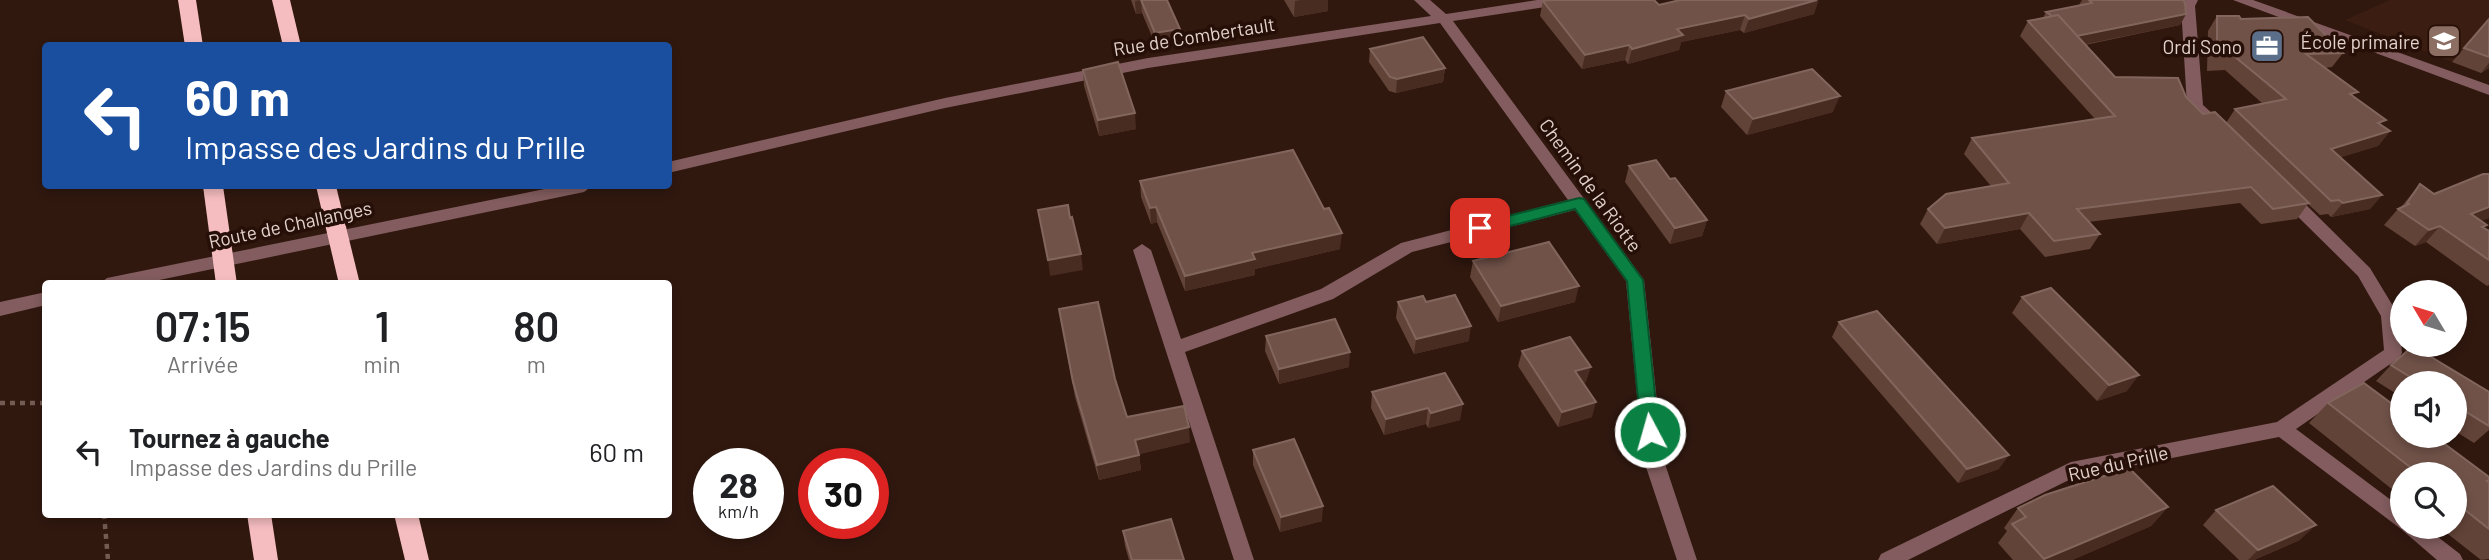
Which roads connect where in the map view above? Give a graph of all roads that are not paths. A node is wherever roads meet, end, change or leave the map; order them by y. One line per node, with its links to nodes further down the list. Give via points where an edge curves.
1 (187, 0): 8 (highway)
2 (281, 0): 9 (highway)
3 (1421, 0): 7 (street, Chemin de la Riotte)
4 (1565, 0): 7 (street, Rue de Combertault)
5 (2192, 0): 11 (street, via 2188,6 2195,106)
6 (2240, 0): 10 (street)
7 (1444, 19): 12 (street, Rue de Combertault, via 1148,63 945,103); 17 (street, Chemin de la Riotte)
8 (193, 42)
9 (291, 42)
10 (2489, 90)
11 (2235, 145)
12 (672, 167)
13 (2274, 184): 25 (street, via 2364,272 2390,316 2393,352)
14 (214, 189): 20 (highway)
15 (327, 189): 21 (highway)
16 (568, 189): 19 (street, Route de Challanges)
17 (1579, 203): 24 (street, via 1407,247 1327,293); 33 (street, Chemin de la Riotte, via 1635,280 1653,458)
18 (1142, 250): 24 (street)
19 (126, 280)
20 (226, 280)
21 (349, 280)
22 (42, 299): 23 (street)
23 (0, 309)
24 (1174, 349): 32 (street)
25 (2281, 429): 26 (street); 34 (street, Rue du Prille, via 2071,470)
26 (2390, 512)
27 (261, 518): 30 (highway)
28 (407, 518): 31 (highway)
29 (2426, 539): 35 (street)
30 (266, 560)
31 (418, 560)
32 (1244, 560)
33 (1687, 560)
34 (1888, 560)
35 (2453, 560)

